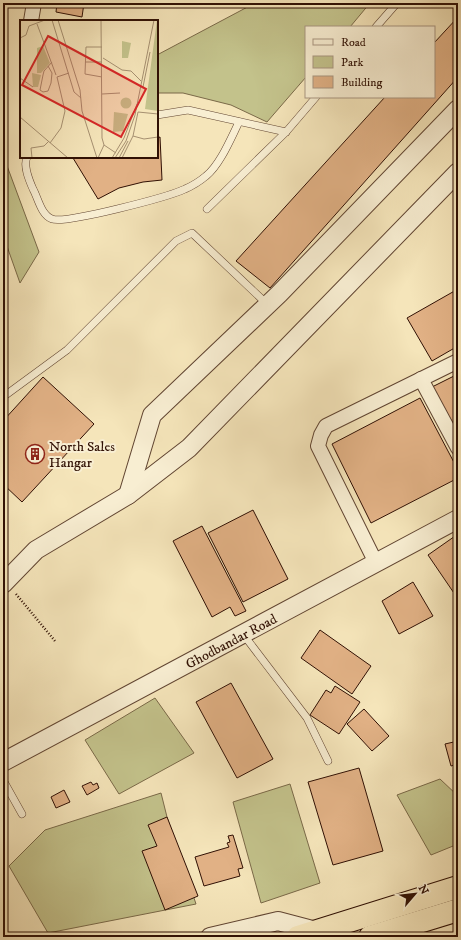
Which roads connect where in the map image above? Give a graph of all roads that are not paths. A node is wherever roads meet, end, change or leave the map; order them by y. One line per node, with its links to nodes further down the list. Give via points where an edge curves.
1 (34, 3): 3 (street)
2 (396, 3): 4 (lane)
3 (31, 20)
4 (377, 26)
5 (315, 98): 9 (lane)
6 (458, 109): 13 (street)
7 (158, 115): 8 (lane, via 188,110)
8 (239, 122): 9 (lane); 10 (lane, via 222,156 207,176 184,189 71,219 53,220 45,215 29,180)
9 (286, 132): 12 (lane)
10 (26, 158)
11 (458, 172): 18 (street, via 189,448)
12 (207, 209)
13 (268, 305): 16 (lane, via 192,232 176,241 67,350); 18 (street, via 152,415)
14 (458, 361): 15 (street)
15 (421, 379): 17 (street); 20 (street, via 326,426 318,446)
16 (3, 397)
17 (458, 448)
18 (128, 495): 21 (street, via 36,550)
19 (458, 519): 20 (street, Ghodbandar Road)
20 (376, 563): 22 (street, Ghodbandar Road)
21 (4, 583)
22 (242, 634): 23 (lane, via 307,718); 24 (street, Ghodbandar Road)
23 (328, 761)
24 (3, 762)
25 (3, 780): 26 (lane)
26 (22, 814)
27 (458, 887): 29 (highway)
28 (458, 910): 29 (highway)
29 (377, 927): 30 (highway)
30 (307, 934): 31 (street, via 278,921)
31 (210, 937)

